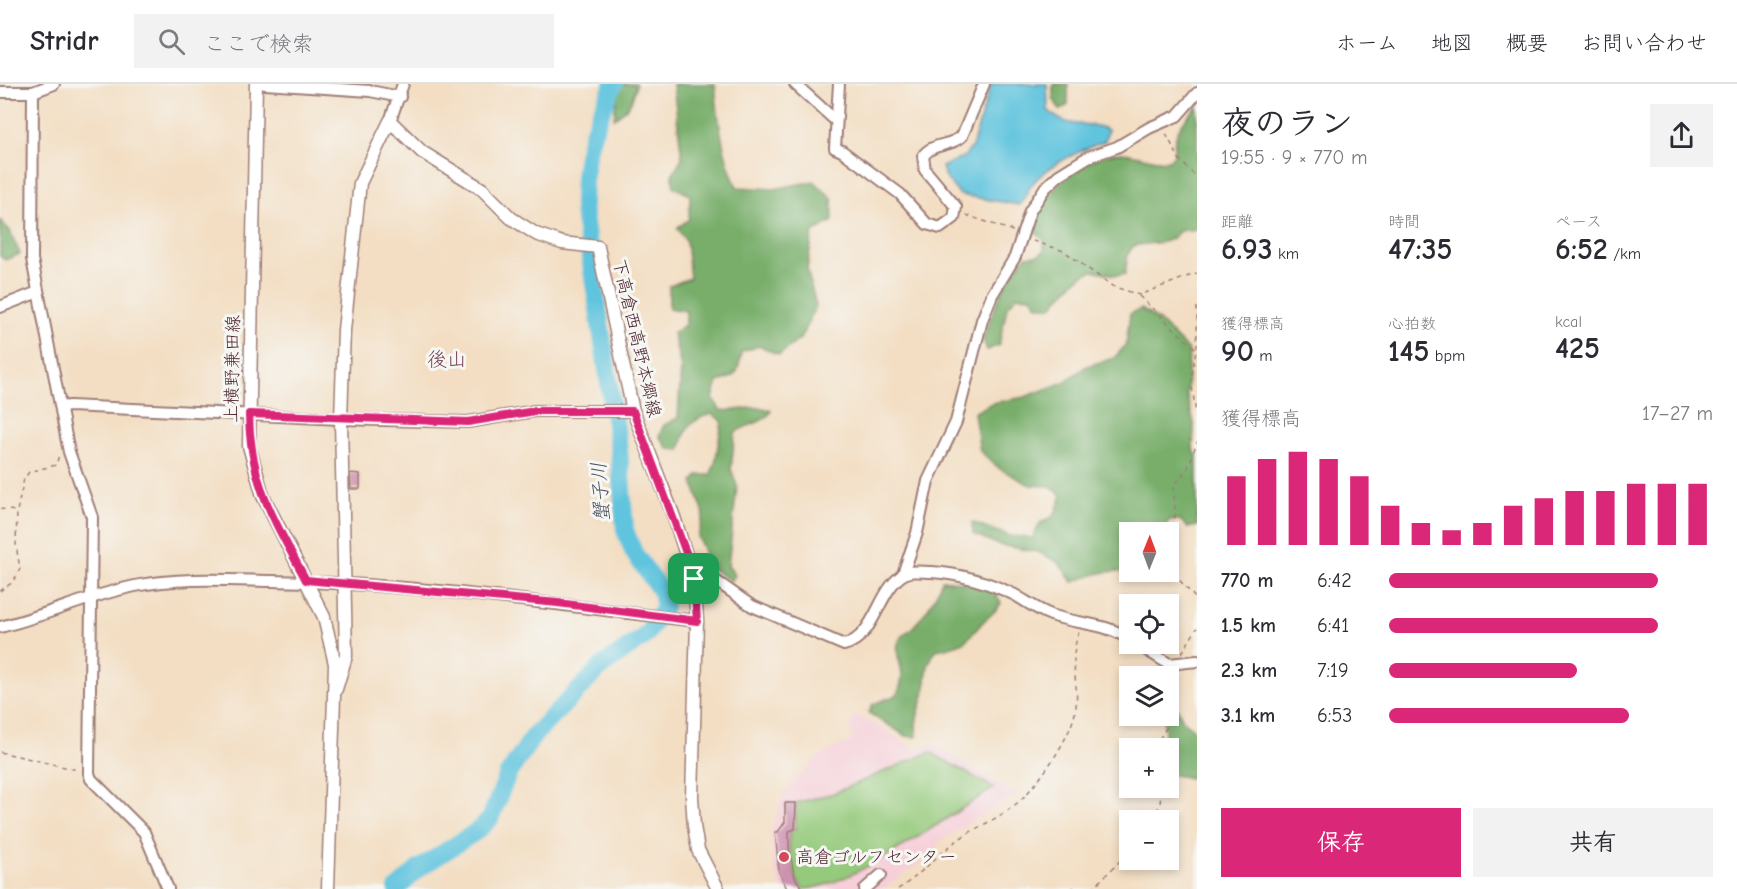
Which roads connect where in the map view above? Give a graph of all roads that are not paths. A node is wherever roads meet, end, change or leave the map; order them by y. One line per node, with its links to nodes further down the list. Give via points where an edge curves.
1 (54, 84): 9 (street)
2 (256, 84): 18 (main road, 上横野兼田線)
3 (265, 84): 11 (street, via 370,91)
4 (403, 84): 11 (street)
5 (795, 84): 12 (street)
6 (838, 84): 12 (street)
7 (984, 84): 12 (street, via 963,136 935,146 923,156 925,170 954,201 957,213 940,228 927,224 900,194 834,148)
8 (0, 92): 9 (street)
9 (33, 92): 14 (street, via 31,233)
10 (1197, 93): 20 (street, via 1177,116 1124,144 1088,157 1059,175 1045,188 1024,221 1015,257 982,320 959,412 928,481)
11 (400, 97): 13 (street)
12 (835, 120)
13 (390, 122): 17 (main road, 下高倉西高野本郷線, via 422,152 482,189 511,218 536,234 562,243 598,247); 19 (main road, via 360,183 342,367)
14 (38, 292): 15 (street); 16 (street)
15 (0, 307)
16 (61, 407): 18 (street); 24 (street, via 74,471 92,517)
17 (633, 411): 19 (street, via 535,411 468,422); 21 (main road, 下高倉西高野本郷線)
18 (249, 414): 19 (street); 22 (main road, 上横野兼田線, via 249,446 255,474)
19 (341, 419): 23 (main road)
20 (903, 574): 21 (street, via 862,635 844,645 752,606 716,581); 27 (street, via 964,576 1014,595 1050,615 1102,625)
21 (694, 579): 25 (main road, 下高倉西高野本郷線)
22 (306, 580): 23 (street); 24 (street, via 166,582); 30 (main road, 上横野兼田線, via 331,641)
23 (347, 583): 25 (street); 30 (main road, via 346,656)
24 (89, 599): 26 (street); 32 (street, via 88,773 144,832)
25 (697, 621): 34 (main road, 下高倉西高野本郷線, via 693,826 698,850)
26 (0, 627)
27 (1119, 634)
28 (1153, 654): 29 (street, via 1169,664)
29 (1197, 662)
30 (336, 689): 33 (main road, 上横野兼田線)
31 (881, 875): 35 (street)
32 (168, 889)
33 (328, 889)
34 (718, 889)
35 (865, 889)

